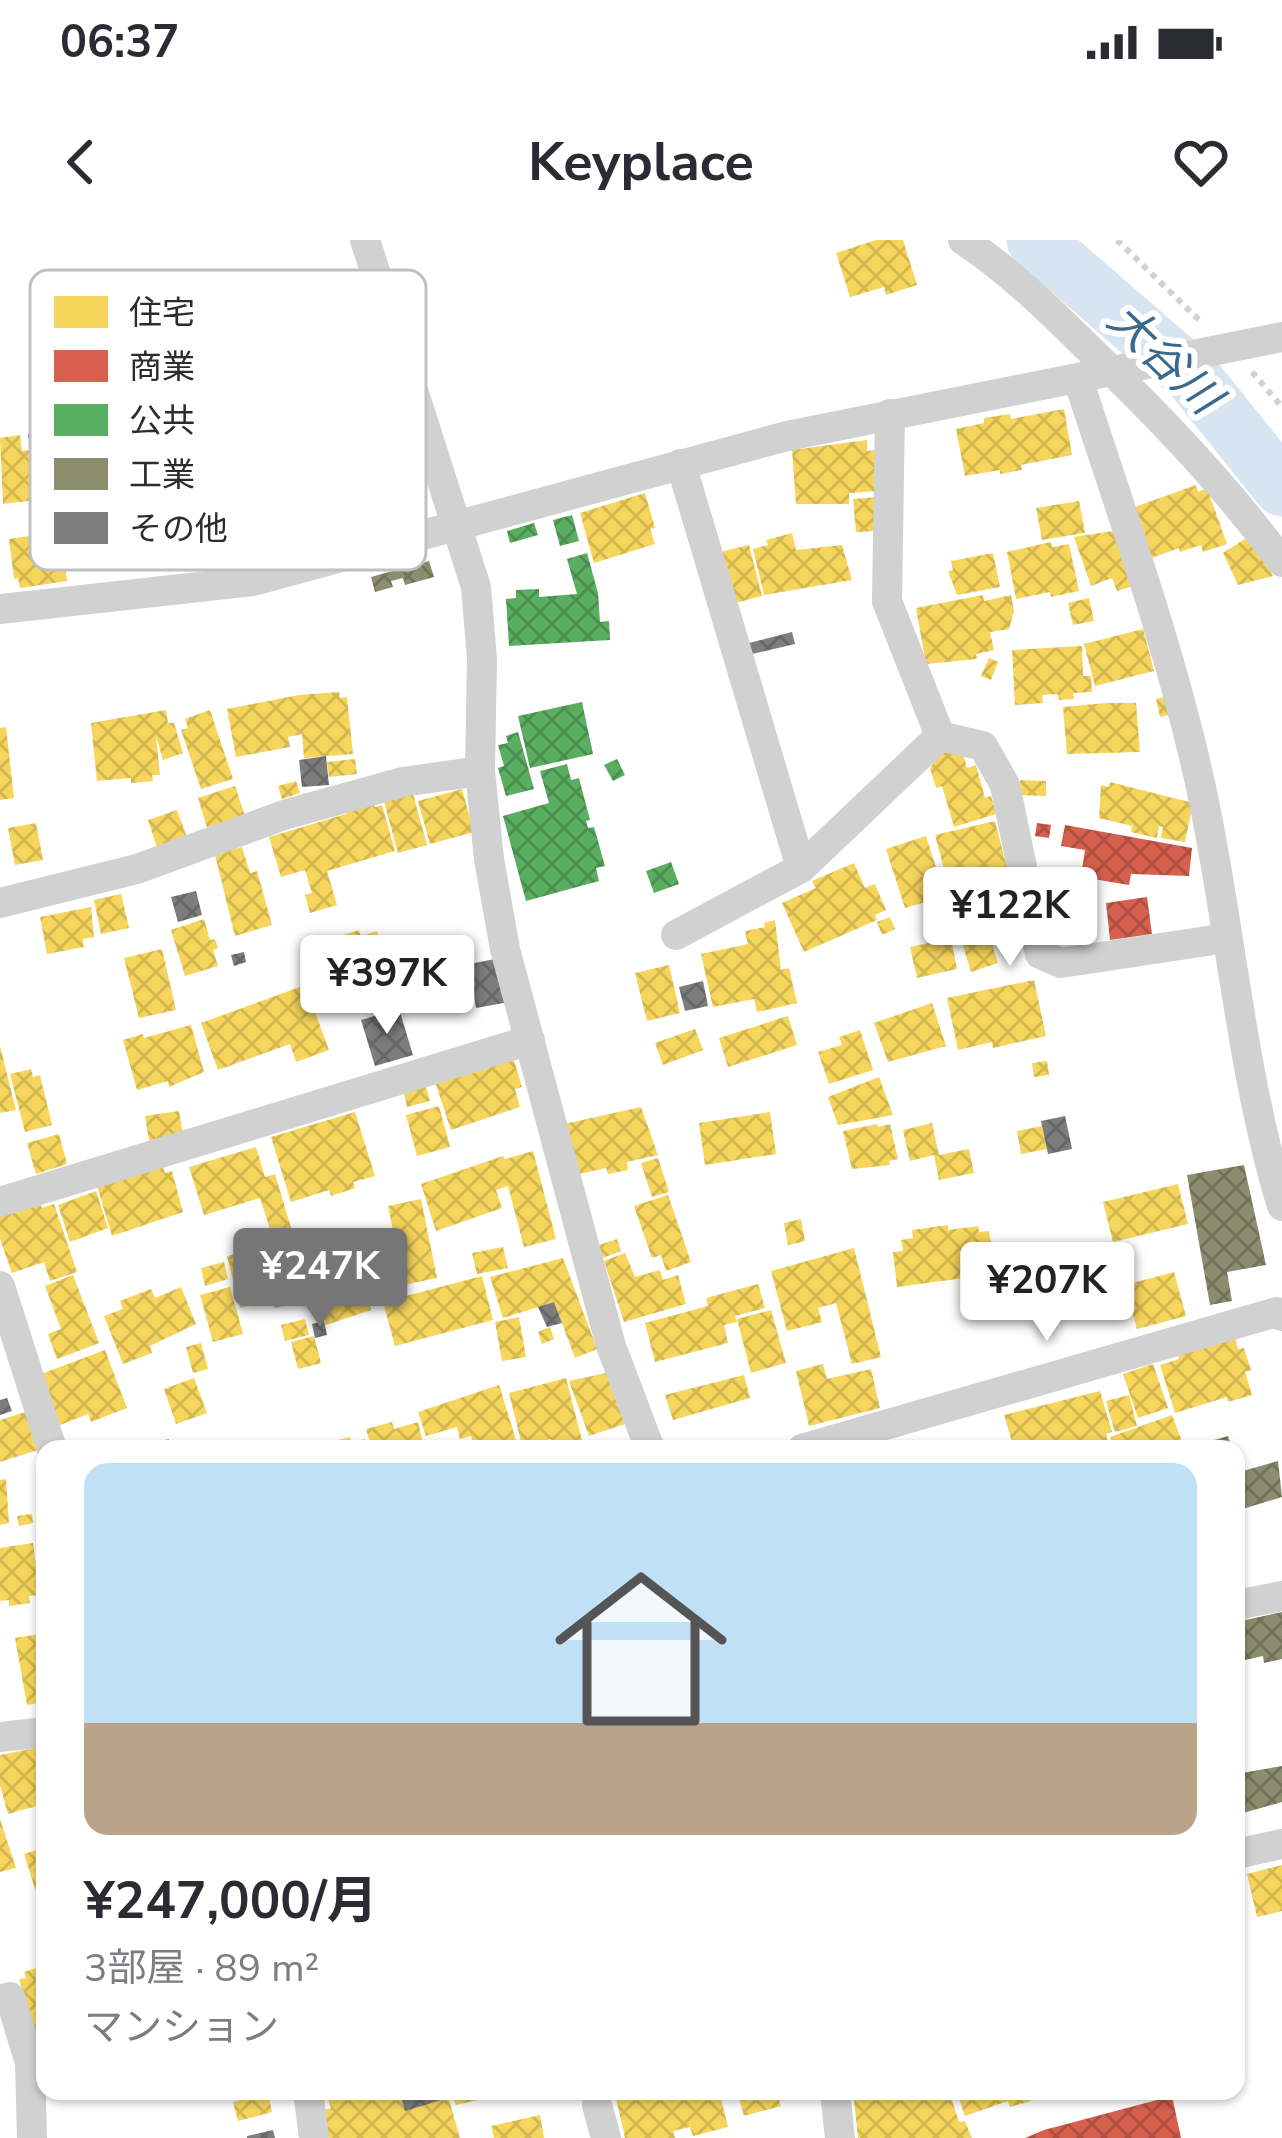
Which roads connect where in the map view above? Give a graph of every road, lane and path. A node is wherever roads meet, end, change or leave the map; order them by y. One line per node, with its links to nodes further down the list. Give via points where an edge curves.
1 (364, 240): 3 (street)
2 (963, 240): 5 (street)
3 (374, 270)
4 (1282, 337): 5 (street)
5 (1119, 371): 6 (street); 12 (street, via 1227,488)
6 (1078, 379): 7 (street); 20 (street, via 1202,790)
7 (890, 414): 9 (street); 15 (street, via 887,601)
8 (426, 425): 10 (street)
9 (681, 464): 10 (street); 17 (street)
10 (459, 524): 11 (street); 16 (street, via 476,586)
11 (426, 533)
12 (1282, 562)
13 (293, 570): 14 (street)
14 (0, 609)
15 (940, 736): 17 (street); 20 (street, via 983,746 1005,785 1040,954 1061,962)
16 (480, 771): 18 (street, via 403,782 137,869); 21 (street, via 505,949)
17 (801, 868): 19 (street)
18 (0, 903)
19 (676, 935)
20 (1227, 938): 23 (street)
21 (530, 1040): 22 (street); 27 (street, via 611,1346)
22 (0, 1202)
23 (1282, 1206)
24 (0, 1286): 26 (street)
25 (1282, 1316): 28 (street)
26 (49, 1440)
27 (647, 1440)
28 (833, 1440)
29 (1282, 1596): 30 (street)
30 (1245, 1603)
31 (36, 1733): 32 (street)
32 (0, 1737)
33 (1282, 1844): 34 (street)
34 (1245, 1852)
35 (0, 2000): 39 (street, via 10,1997 30,2063)
36 (309, 2100): 40 (street)
37 (836, 2100): 42 (street)
38 (598, 2105): 41 (street)
39 (32, 2138)
40 (314, 2138)
41 (605, 2138)
42 (840, 2138)

